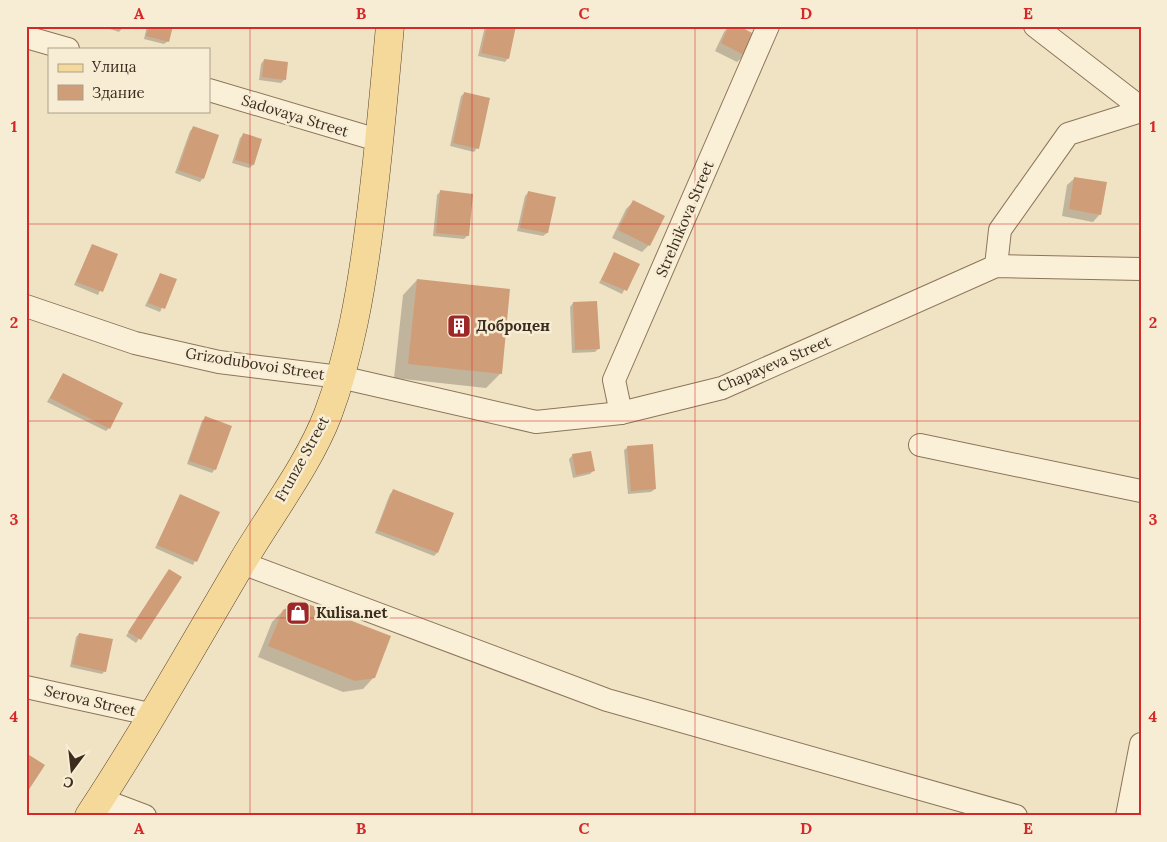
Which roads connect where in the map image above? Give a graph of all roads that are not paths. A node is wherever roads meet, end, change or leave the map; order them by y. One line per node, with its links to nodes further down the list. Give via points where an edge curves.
1 (390, 26): 8 (main road, Frunze Street)
2 (768, 26): 13 (street, Strelnikova Street, via 614,380)
3 (1035, 26): 7 (street)
4 (26, 37): 5 (street)
5 (64, 48)
6 (210, 90): 8 (street, Sadovaya Street)
7 (1141, 109): 9 (street, via 1068,134 1000,230)
8 (381, 142): 12 (main road, Frunze Street, via 361,291)
9 (996, 266): 10 (street, Chapayeva Street); 13 (street, Chapayeva Street, via 722,388)
10 (1141, 269)
11 (26, 306): 12 (street, Grizodubovoi Street, via 135,343 219,362)
12 (340, 377): 13 (street, Chapayeva Street, via 536,422); 16 (main road, Frunze Street, via 327,416 310,450)
13 (621, 413)
14 (920, 445): 15 (street)
15 (1141, 491)
16 (242, 563): 18 (main road, Frunze Street); 22 (street, via 607,700)
17 (26, 686): 18 (street, Serova Street)
18 (154, 715): 20 (main road, Frunze Street)
19 (1140, 752): 23 (street)
20 (94, 807): 21 (street)
21 (145, 816)
22 (1016, 816)
23 (1127, 816)

